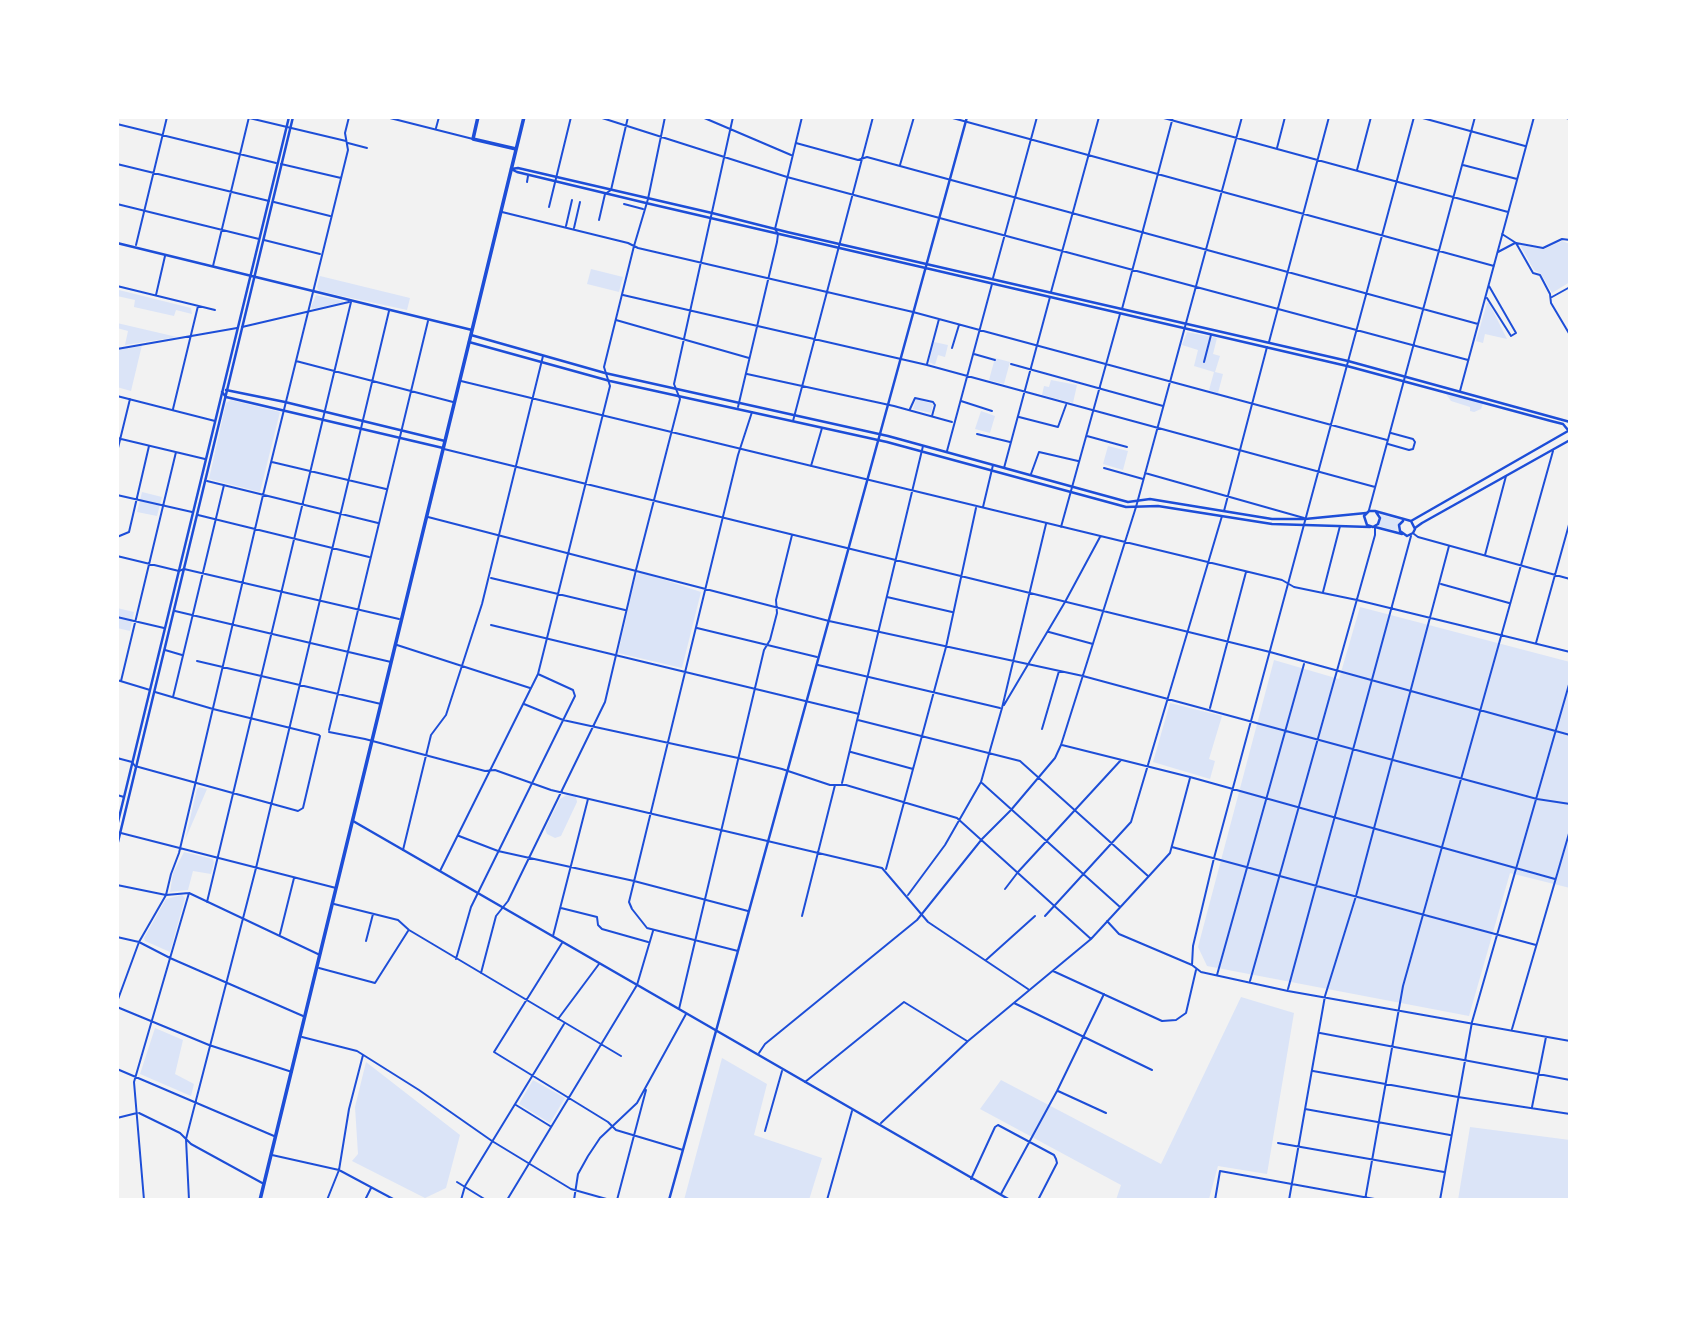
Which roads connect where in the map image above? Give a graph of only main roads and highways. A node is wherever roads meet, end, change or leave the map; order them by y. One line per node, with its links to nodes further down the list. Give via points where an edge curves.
1 (291, 117): 13 (main road)
2 (478, 117): 5 (main road, via 473,139)
3 (524, 117): 5 (main road)
4 (966, 120): 12 (main road)
5 (516, 149): 6 (main road)
6 (511, 169): 7 (main road); 7 (main road); 16 (main road)
7 (556, 180): 8 (main road); 8 (main road)
8 (647, 201): 9 (main road)
9 (711, 215): 11 (main road); 11 (main road)
10 (117, 243): 13 (main road)
11 (841, 247): 12 (main road)
12 (926, 267): 14 (main road); 25 (main road)
13 (253, 277): 16 (main road); 19 (main road); 20 (main road)
14 (993, 281): 15 (main road); 15 (main road)
15 (1185, 326): 18 (main road); 18 (main road)
16 (471, 332): 17 (main road); 25 (main road, via 605,373)
17 (469, 342): 26 (main road); 27 (main road, via 610,381)
18 (1268, 345): 21 (main road)
19 (228, 390): 20 (main road); 22 (main road); 26 (main road)
20 (222, 392): 22 (main road); 36 (main road)
21 (1459, 394): 23 (main road); 24 (main road, via 1561,423)
22 (226, 397): 28 (main road); 36 (main road)
23 (1570, 422)
24 (1569, 433): 32 (main road); 34 (main road, via 1553,448)
25 (880, 435): 27 (main road); 29 (main road, via 1128,502 1150,499 1272,519)
26 (445, 441): 28 (main road)
27 (878, 441): 33 (main road, via 1126,507 1158,506 1260,523); 42 (main road)
28 (443, 448): 38 (main road)
29 (1368, 512): 30 (main road); 33 (main road, via 1364,520)
30 (1376, 512): 31 (main road); 33 (main road, via 1380,519)
31 (1406, 520): 32 (main road); 35 (main road, via 1399,527)
32 (1411, 521): 34 (main road)
33 (1373, 527): 35 (main road)
34 (1415, 528): 35 (main road)
35 (1404, 535)
36 (152, 691): 37 (main road); 37 (main road)
37 (126, 798): 39 (main road); 40 (main road)
38 (353, 821): 42 (main road); 43 (main road)
39 (117, 826)
40 (119, 832): 41 (main road)
41 (117, 846)
42 (716, 1031): 44 (main road); 45 (main road)
43 (260, 1200)
44 (669, 1200)
45 (1010, 1200)

